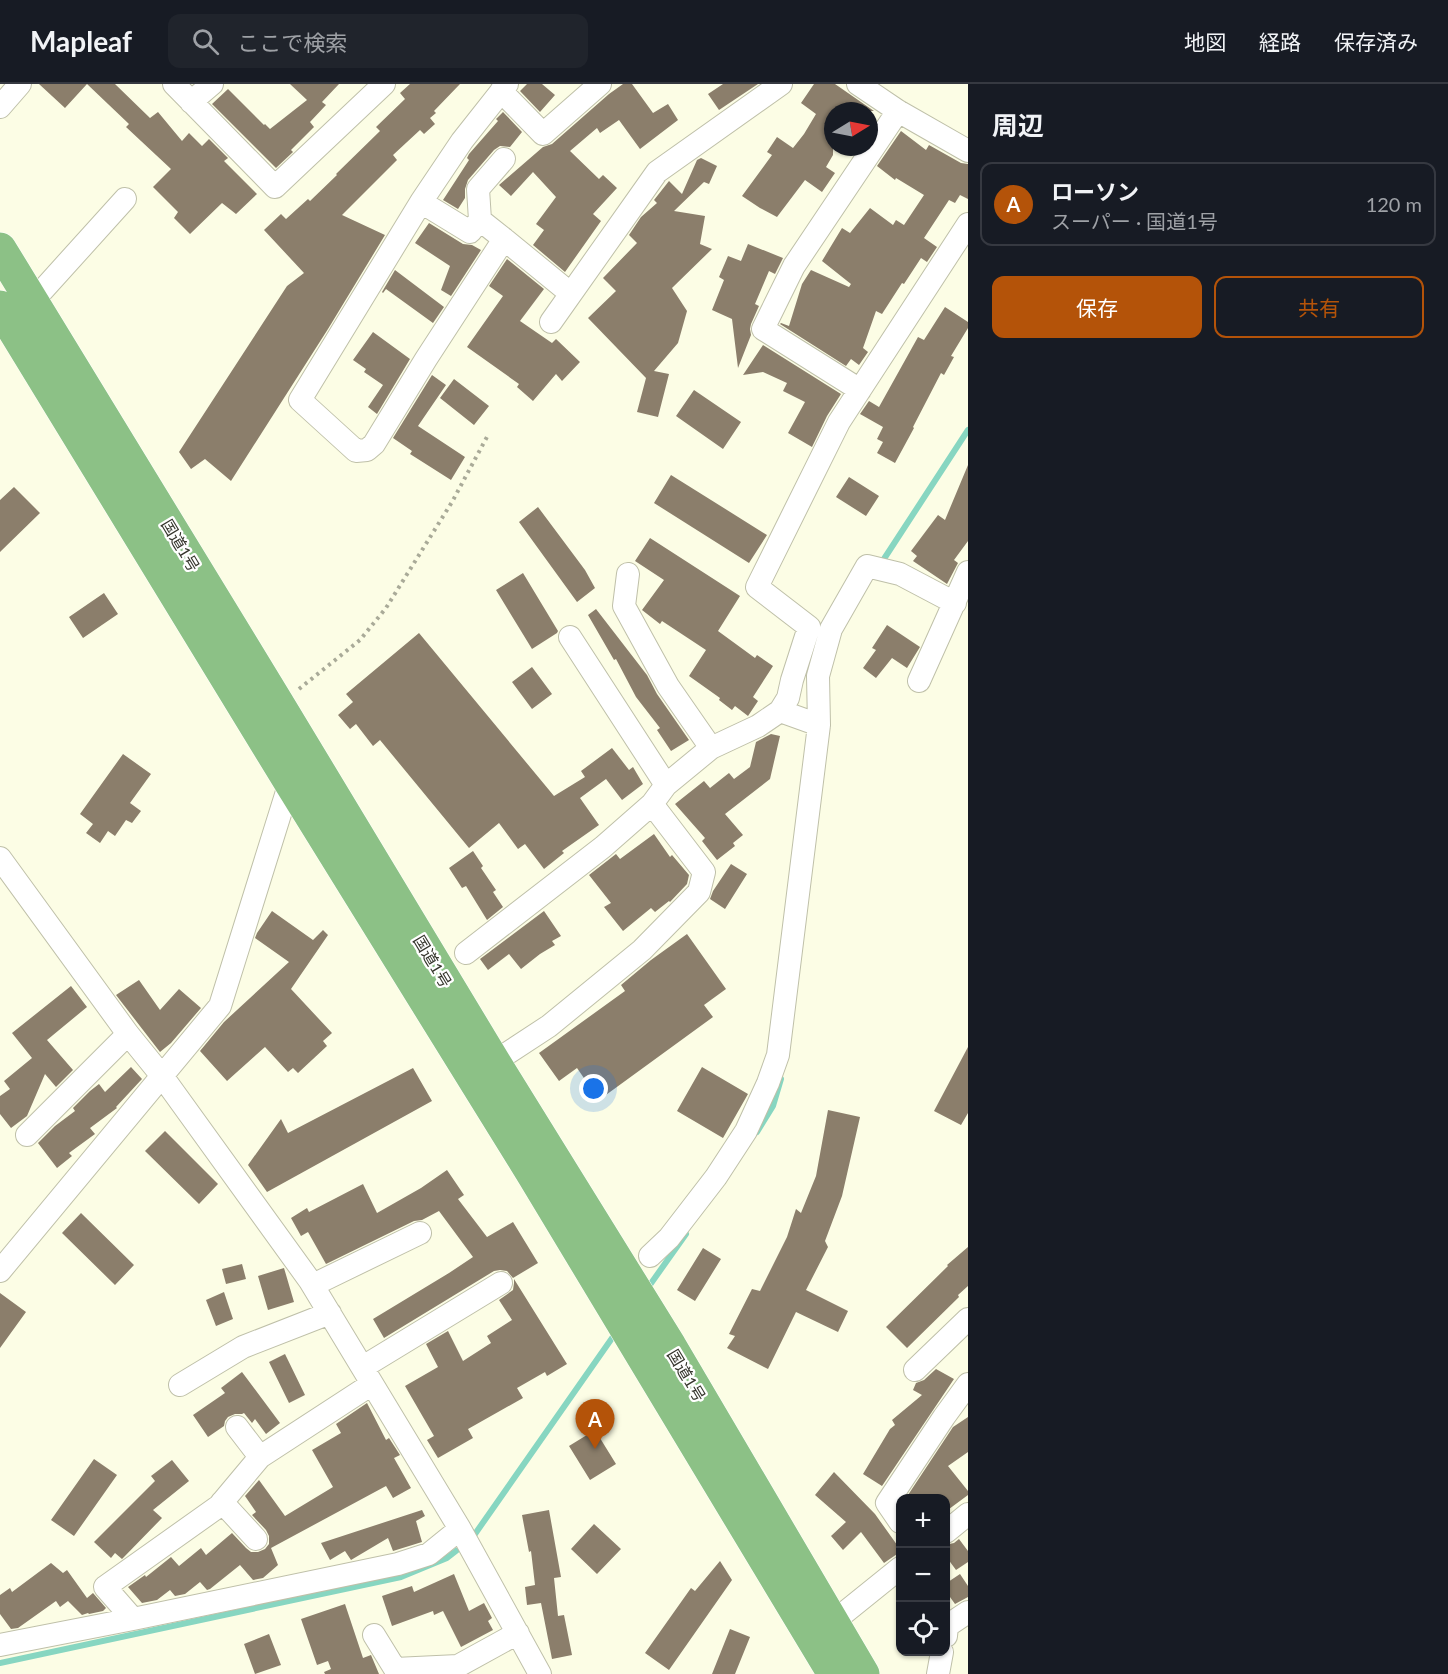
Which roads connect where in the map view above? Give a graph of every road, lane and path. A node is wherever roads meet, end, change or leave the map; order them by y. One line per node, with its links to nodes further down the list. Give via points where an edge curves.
1 (20, 84): 10 (street)
2 (174, 84): 9 (street)
3 (212, 84): 9 (street)
4 (384, 84): 9 (street, via 275,187)
5 (600, 84): 8 (street, via 543,134)
6 (781, 84): 20 (street, via 657,172)
7 (858, 84): 11 (street)
8 (504, 88): 15 (street)
9 (192, 102)
10 (0, 107)
11 (898, 111): 12 (street); 24 (street, via 794,266 763,328)
12 (968, 151)
13 (504, 159): 16 (street, via 478,189)
14 (125, 199): 21 (street)
15 (421, 202): 16 (street, via 470,232); 18 (street, via 300,400 356,451 367,450 374,444)
16 (480, 220): 18 (street)
17 (968, 224): 24 (street)
18 (504, 239): 20 (street)
19 (0, 249): 21 (highway, 国道1号)
20 (570, 292): 23 (street)
21 (32, 302): 31 (highway, 国道1号)
22 (0, 307): 35 (highway, 国道1号)
23 (551, 322)
24 (860, 390): 32 (street, via 839,422 757,587 809,627 788,698)
25 (488, 435): 31 (path, via 452,502 386,608 360,640)
26 (968, 572): 28 (street)
27 (628, 574): 34 (street, via 624,606 668,686)
28 (955, 603): 30 (street); 33 (street, via 900,574 867,566 831,629 818,676)
29 (570, 638): 36 (street)
30 (919, 681)
31 (278, 704): 41 (highway, 国道1号)
32 (780, 711): 33 (street); 34 (street)
33 (819, 725): 45 (street, via 778,1055 746,1131 716,1177 669,1238)
34 (711, 748): 36 (street)
35 (290, 782): 42 (street, via 220,1006); 49 (highway, 国道1号, via 528,1166)
36 (666, 785): 37 (street)
37 (652, 804): 39 (street, via 603,848); 41 (street, via 704,872 699,892 642,950 549,1026)
38 (0, 858): 40 (street)
39 (466, 953)
40 (128, 1034): 42 (street); 43 (street)
41 (494, 1062): 49 (highway, 国道1号)
42 (162, 1076): 46 (street); 48 (street)
43 (27, 1135)
44 (420, 1233): 48 (street)
45 (650, 1256)
46 (0, 1271)
47 (501, 1283): 53 (street)
48 (313, 1285): 50 (street)
49 (632, 1311): 67 (highway, 国道1号); 74 (highway, 国道1号)
50 (330, 1312): 53 (street); 55 (street, via 243,1347)
51 (968, 1319): 52 (street)
52 (915, 1370)
53 (368, 1376): 57 (street); 62 (street)
54 (968, 1384): 60 (street, via 887,1503)
55 (180, 1385)
56 (237, 1427): 57 (street)
57 (260, 1456): 58 (street)
58 (222, 1502): 63 (street); 66 (street, via 105,1587)
59 (968, 1514): 61 (street)
60 (896, 1516)
61 (950, 1528)
62 (460, 1529): 66 (street, via 429,1554 398,1564); 69 (street)
63 (256, 1539)
64 (896, 1571): 67 (street)
65 (968, 1612): 68 (street)
66 (133, 1619): 71 (street)
67 (833, 1622): 75 (highway, 国道1号)
68 (950, 1624)
69 (518, 1634): 70 (street, via 458,1666 395,1669); 73 (street)
70 (374, 1635)
71 (0, 1645)
72 (941, 1656): 76 (street)
73 (540, 1674)
74 (834, 1674)
75 (863, 1674)
76 (938, 1674)

